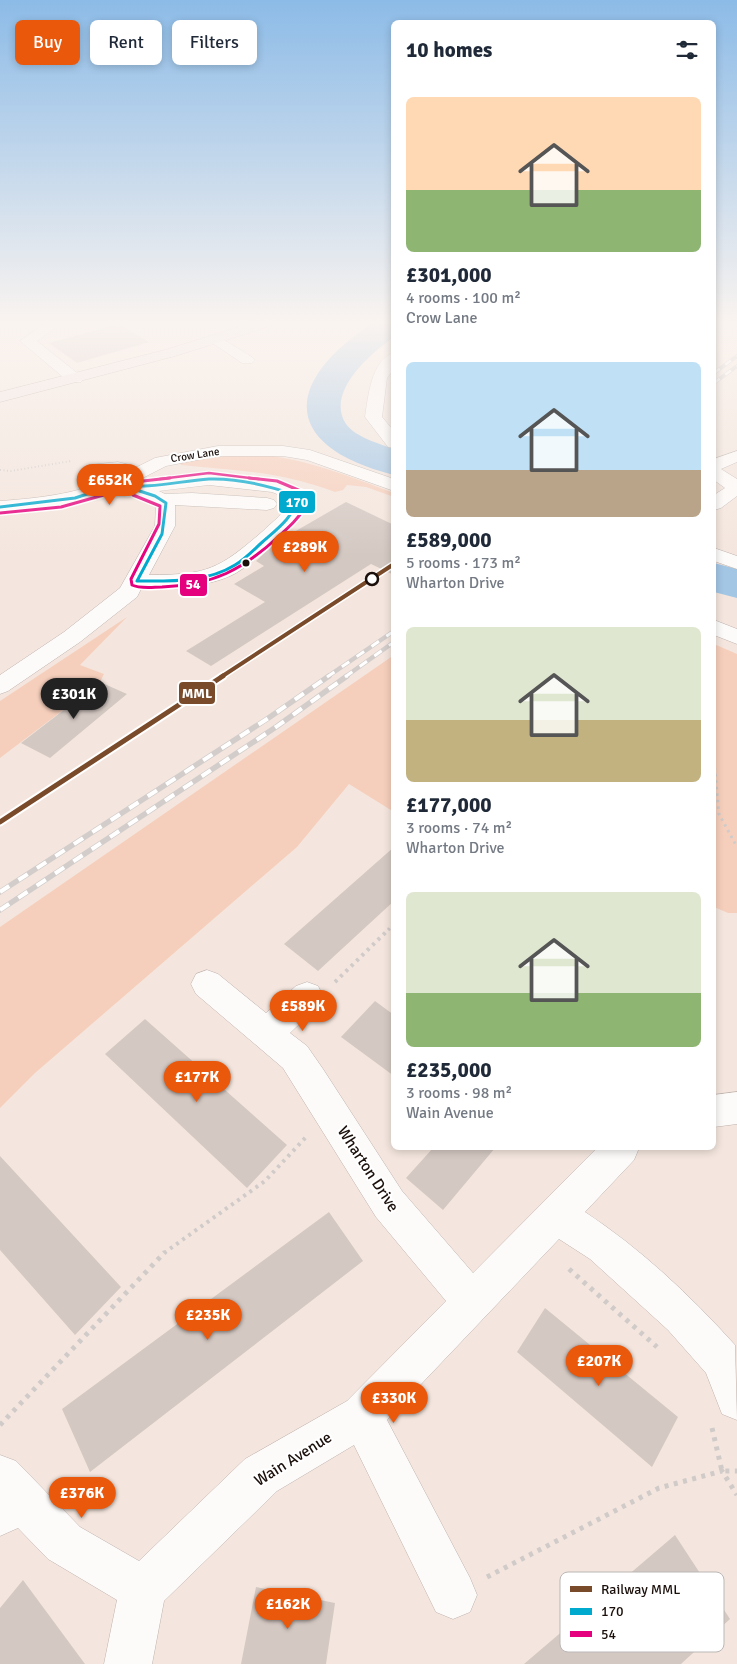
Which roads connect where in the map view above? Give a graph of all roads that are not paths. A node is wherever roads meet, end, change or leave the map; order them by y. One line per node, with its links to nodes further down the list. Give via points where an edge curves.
1 (376, 401): 2 (street, via 373,418)
2 (391, 439)
3 (737, 456): 4 (street)
4 (716, 464)
5 (95, 469): 7 (street, via 118,467)
6 (716, 473): 10 (street, via 735,489)
7 (129, 482): 8 (street, Crow Lane, via 161,462 218,450 310,455); 9 (street); 11 (street, Crow Lane, via 40,504); 12 (street, via 209,479 276,487 299,496)
8 (391, 484)
9 (162, 500): 12 (street); 15 (street, via 167,508 165,526)
10 (716, 503)
11 (0, 506)
12 (299, 506): 15 (street, via 240,553 223,572 188,581)
13 (716, 555): 14 (street)
14 (737, 563)
15 (137, 581): 18 (street, via 103,614)
16 (716, 628): 17 (street)
17 (737, 637)
18 (0, 686)
19 (207, 984): 21 (street, Wharton Drive)
20 (319, 992): 21 (street)
21 (266, 1034): 26 (street, Wharton Drive, via 294,1057 389,1204)
22 (737, 1108): 23 (street)
23 (716, 1111)
24 (619, 1150): 25 (street, Wain Avenue)
25 (546, 1227): 26 (street, Wain Avenue); 27 (street, via 603,1246 682,1316 721,1360)
26 (473, 1303): 28 (street, Wain Avenue)
27 (723, 1409)
28 (362, 1416): 30 (street, Wain Avenue, via 261,1475); 31 (street)
29 (6, 1495): 30 (street, via 64,1543)
30 (143, 1589): 32 (street)
31 (452, 1595)
32 (128, 1664)

